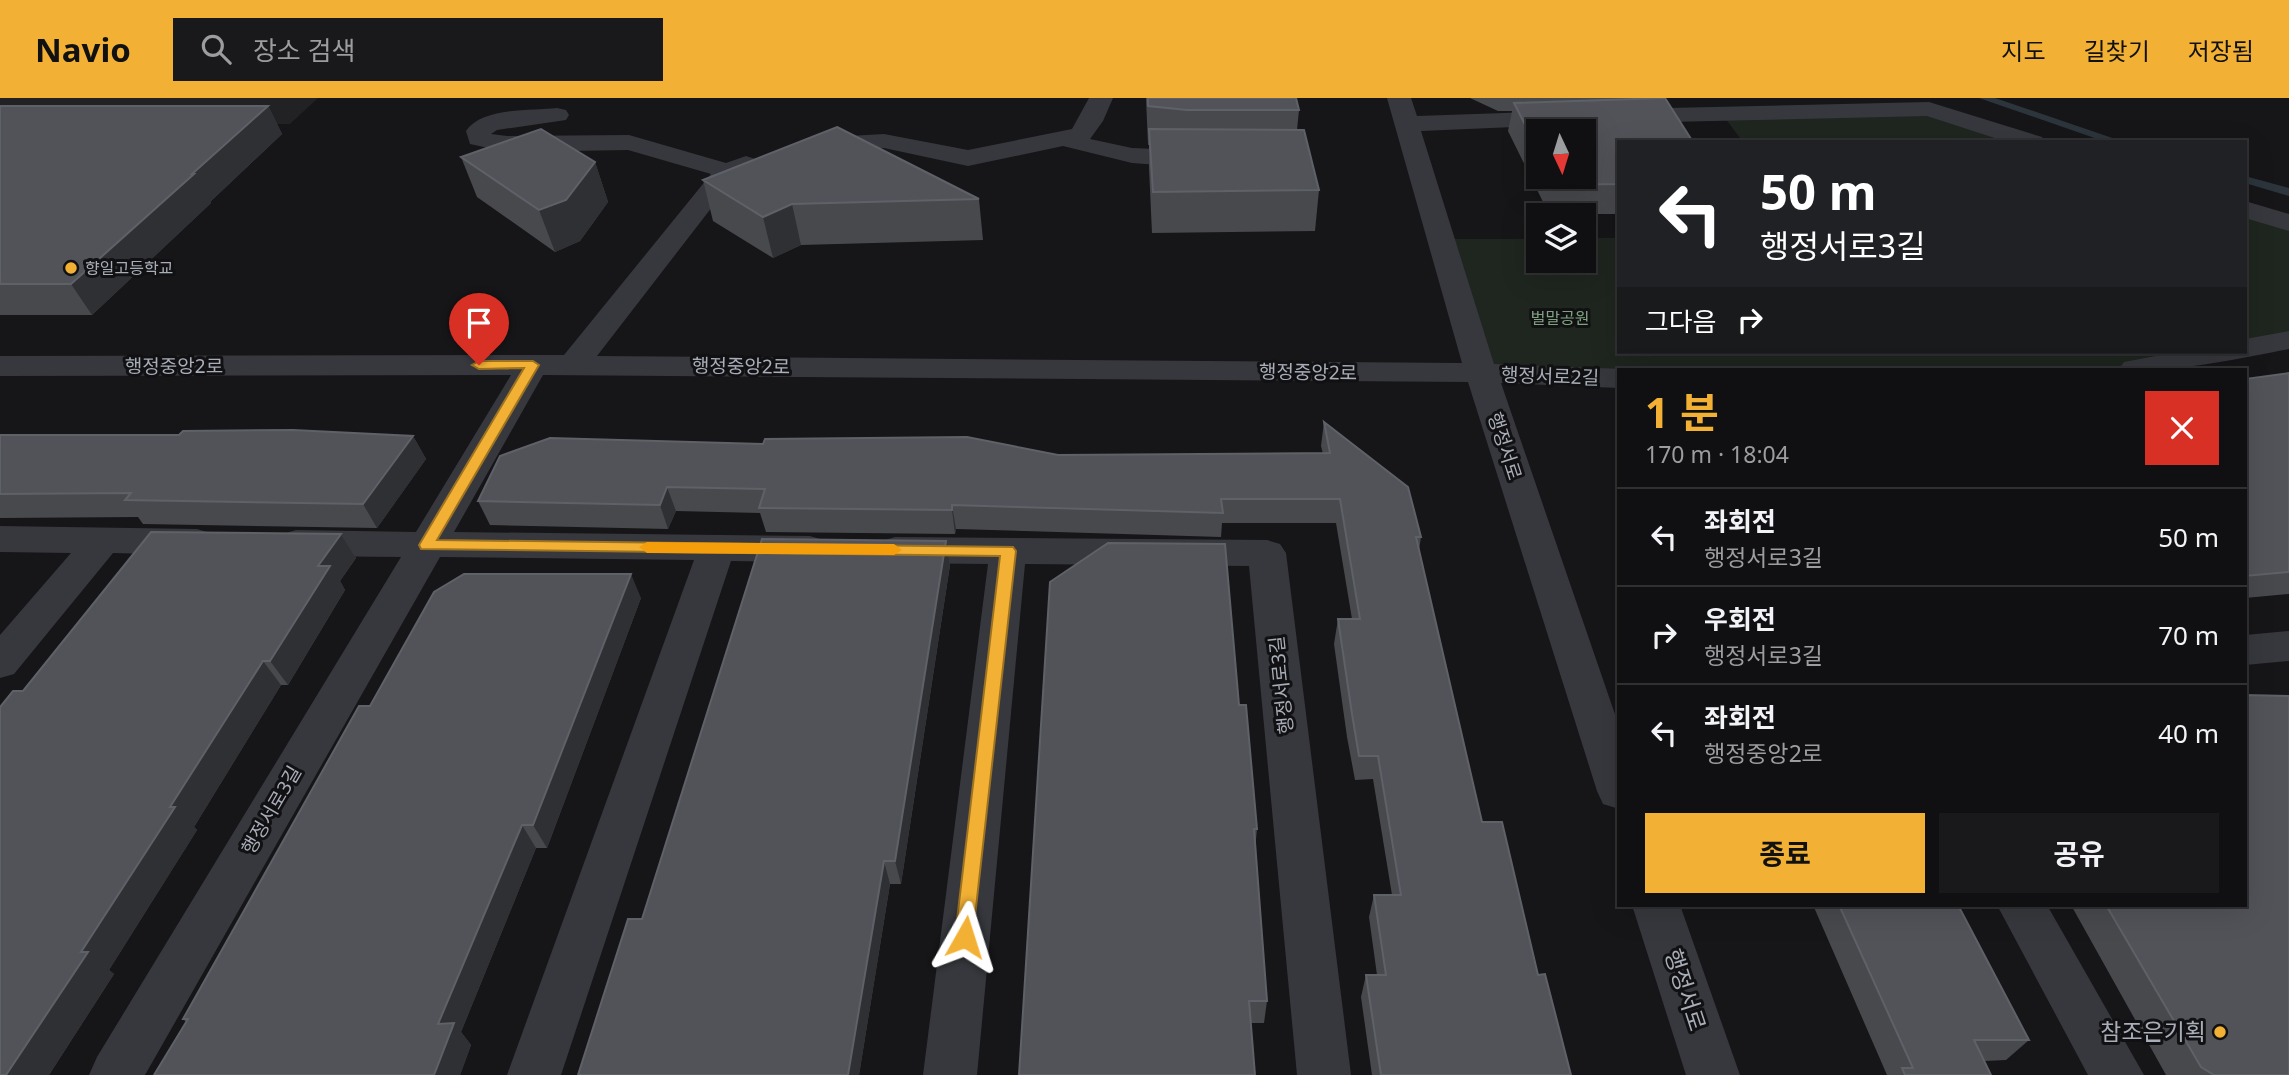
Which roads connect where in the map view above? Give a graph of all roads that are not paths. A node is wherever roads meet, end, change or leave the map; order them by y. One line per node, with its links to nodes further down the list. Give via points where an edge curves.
1 (1101, 98): 5 (street, via 1080,135)
2 (1924, 103): 3 (street, via 1598,114); 6 (street)
3 (1403, 111): 19 (street, 행정서로)
4 (557, 116): 10 (street, via 490,123 478,131 479,139 507,144 629,142)
5 (1064, 138): 7 (street, via 968,158 884,141); 9 (street, via 1154,160)
6 (2027, 140)
7 (791, 149)
8 (766, 156): 10 (street)
9 (1232, 159)
10 (727, 171): 16 (street, 행정서로3길)
11 (2247, 210): 12 (street)
12 (2289, 223)
13 (2289, 340): 14 (street)
14 (2247, 348)
15 (2216, 354): 18 (street)
16 (553, 365): 17 (street, 행정중앙2로); 19 (street, 행정중앙2로); 23 (street, 행정서로3길)
17 (0, 366)
18 (2140, 368)
19 (1481, 373): 20 (street, 행정서로2길); 29 (street, 행정서로)
20 (1617, 378)
21 (0, 539): 22 (street, 행정서로3길)
22 (103, 540): 23 (street, 행정서로3길); 28 (street)
23 (427, 545): 24 (street, 행정서로3길); 32 (street, 행정서로3길)
24 (717, 548): 25 (street, 행정서로3길); 33 (street)
25 (1008, 551): 34 (street); 35 (street, 행정서로3길, via 1267,553)
26 (2289, 646): 27 (street)
27 (2247, 650)
28 (0, 663)
29 (1617, 784)
30 (1657, 907): 36 (street, 행정서로)
31 (2022, 907): 37 (street)
32 (116, 1075)
33 (534, 1075)
34 (950, 1075)
35 (1324, 1075)
36 (1713, 1075)
37 (2117, 1075)

